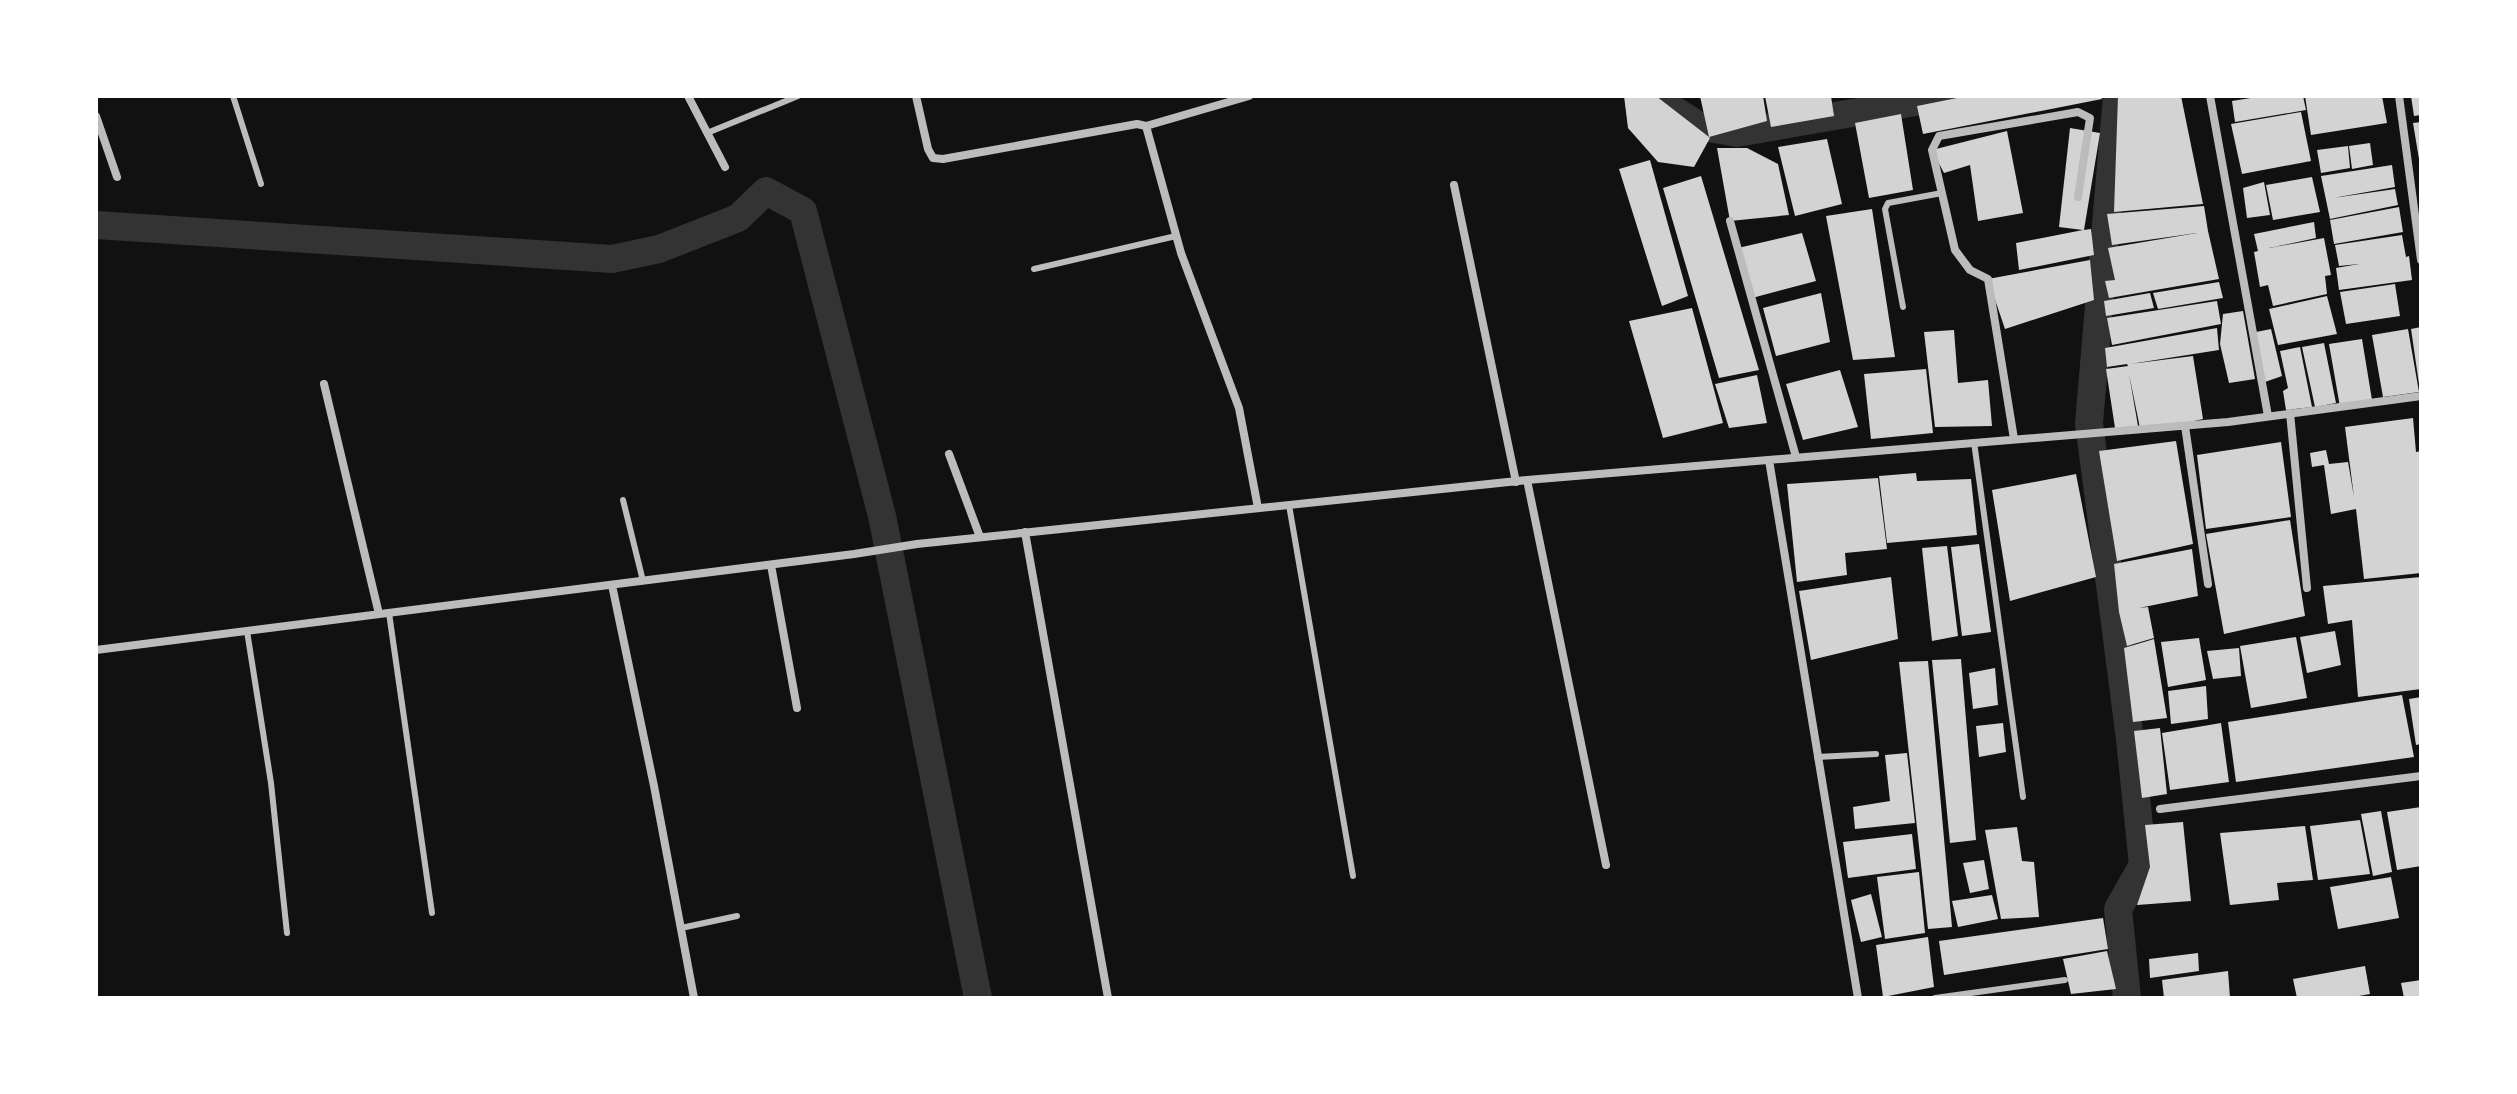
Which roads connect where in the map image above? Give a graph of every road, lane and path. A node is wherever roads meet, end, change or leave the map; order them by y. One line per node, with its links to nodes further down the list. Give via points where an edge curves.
1 (233, 96): 13 (lane)
2 (688, 96): 10 (street)
3 (798, 96): 10 (lane)
4 (916, 96): 9 (street, via 933,158)
5 (1249, 96): 9 (street)
6 (2210, 96): 25 (street)
7 (2399, 96): 19 (street)
8 (96, 116): 12 (street)
9 (1146, 126): 18 (street)
10 (707, 133): 11 (street)
11 (725, 167)
12 (117, 177)
13 (261, 184)
14 (1454, 185): 33 (street)
15 (1942, 193): 16 (street, via 1932,150 1939,136 2078,112 2090,118); 21 (lane, via 1888,203 1885,209); 27 (street, via 1955,250 1970,270 1988,279)
16 (2078, 197)
17 (1730, 221): 30 (street)
18 (1176, 236): 20 (lane); 36 (street, via 1239,408)
19 (2421, 260)
20 (1034, 269)
21 (1903, 307)
22 (324, 384): 44 (street)
23 (2421, 396): 24 (street)
24 (2290, 413): 25 (street); 43 (street)
25 (2268, 416): 26 (street)
26 (2185, 426): 27 (street); 41 (street)
27 (2014, 439): 28 (street)
28 (1974, 442): 30 (street); 51 (lane)
29 (949, 454): 38 (street)
30 (1796, 457): 31 (street)
31 (1769, 460): 32 (street); 49 (street)
32 (1527, 480): 33 (street); 53 (street)
33 (1516, 482): 35 (street)
34 (623, 500): 40 (lane)
35 (1289, 505): 36 (street); 54 (lane)
36 (1258, 508): 37 (street)
37 (1025, 532): 38 (street); 61 (street)
38 (980, 537): 39 (street)
39 (771, 565): 40 (street); 47 (street)
40 (643, 581): 42 (street)
41 (2208, 584)
42 (612, 585): 44 (street); 57 (street)
43 (2307, 588)
44 (384, 614): 45 (street); 55 (lane)
45 (247, 631): 46 (street); 58 (lane)
46 (96, 650)
47 (797, 708)
48 (1876, 754): 49 (lane)
49 (1817, 757): 62 (street)
50 (2421, 776): 52 (street)
51 (2023, 797)
52 (2160, 809)
53 (1606, 865)
54 (1353, 876)
55 (432, 913)
56 (737, 916): 57 (lane)
57 (681, 928): 60 (street)
58 (287, 933)
59 (2065, 980): 63 (lane)
60 (694, 998)
61 (1108, 998)
62 (1858, 998)
63 (1935, 998)

